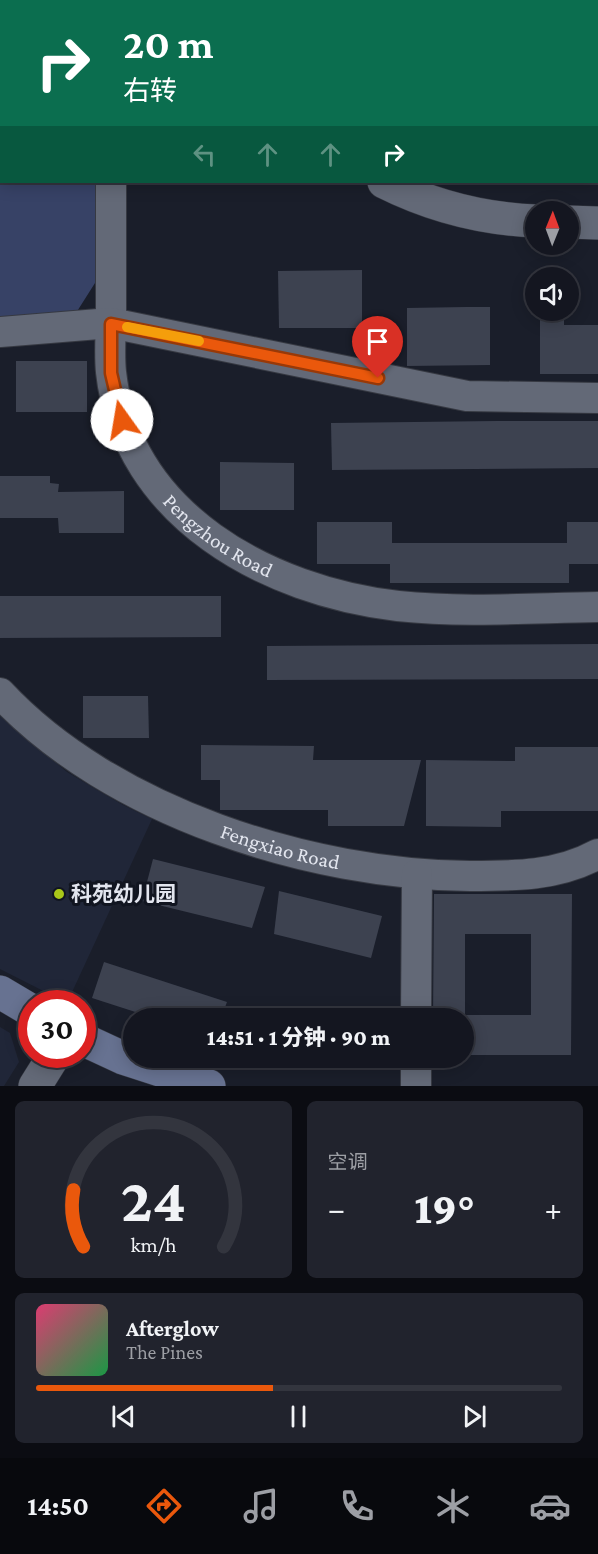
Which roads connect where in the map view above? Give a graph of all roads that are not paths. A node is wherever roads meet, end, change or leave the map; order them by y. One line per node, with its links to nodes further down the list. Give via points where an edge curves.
1 (111, 183): 6 (street, Pengzhou Road)
2 (386, 183): 3 (street, via 432,203)
3 (525, 221)
4 (579, 222): 5 (street)
5 (598, 223)
6 (111, 324): 7 (street); 8 (street, via 467,396); 9 (street, Pengzhou Road, via 111,373 120,411 143,465 181,512 228,550 300,584 397,606)
7 (0, 332)
8 (598, 398)
9 (598, 607)
10 (0, 693): 12 (street, Fengxiao Road, via 32,724 88,766 145,799 301,853 366,868)
11 (598, 854): 12 (street, Fengxiao Road, via 545,873)
12 (417, 874): 15 (street)
13 (0, 992): 14 (main road)
14 (18, 1003)
15 (416, 1008)
16 (96, 1045): 20 (main road)
17 (46, 1068): 19 (street)
18 (416, 1068): 21 (street)
19 (35, 1086)
20 (209, 1086)
21 (416, 1086)

